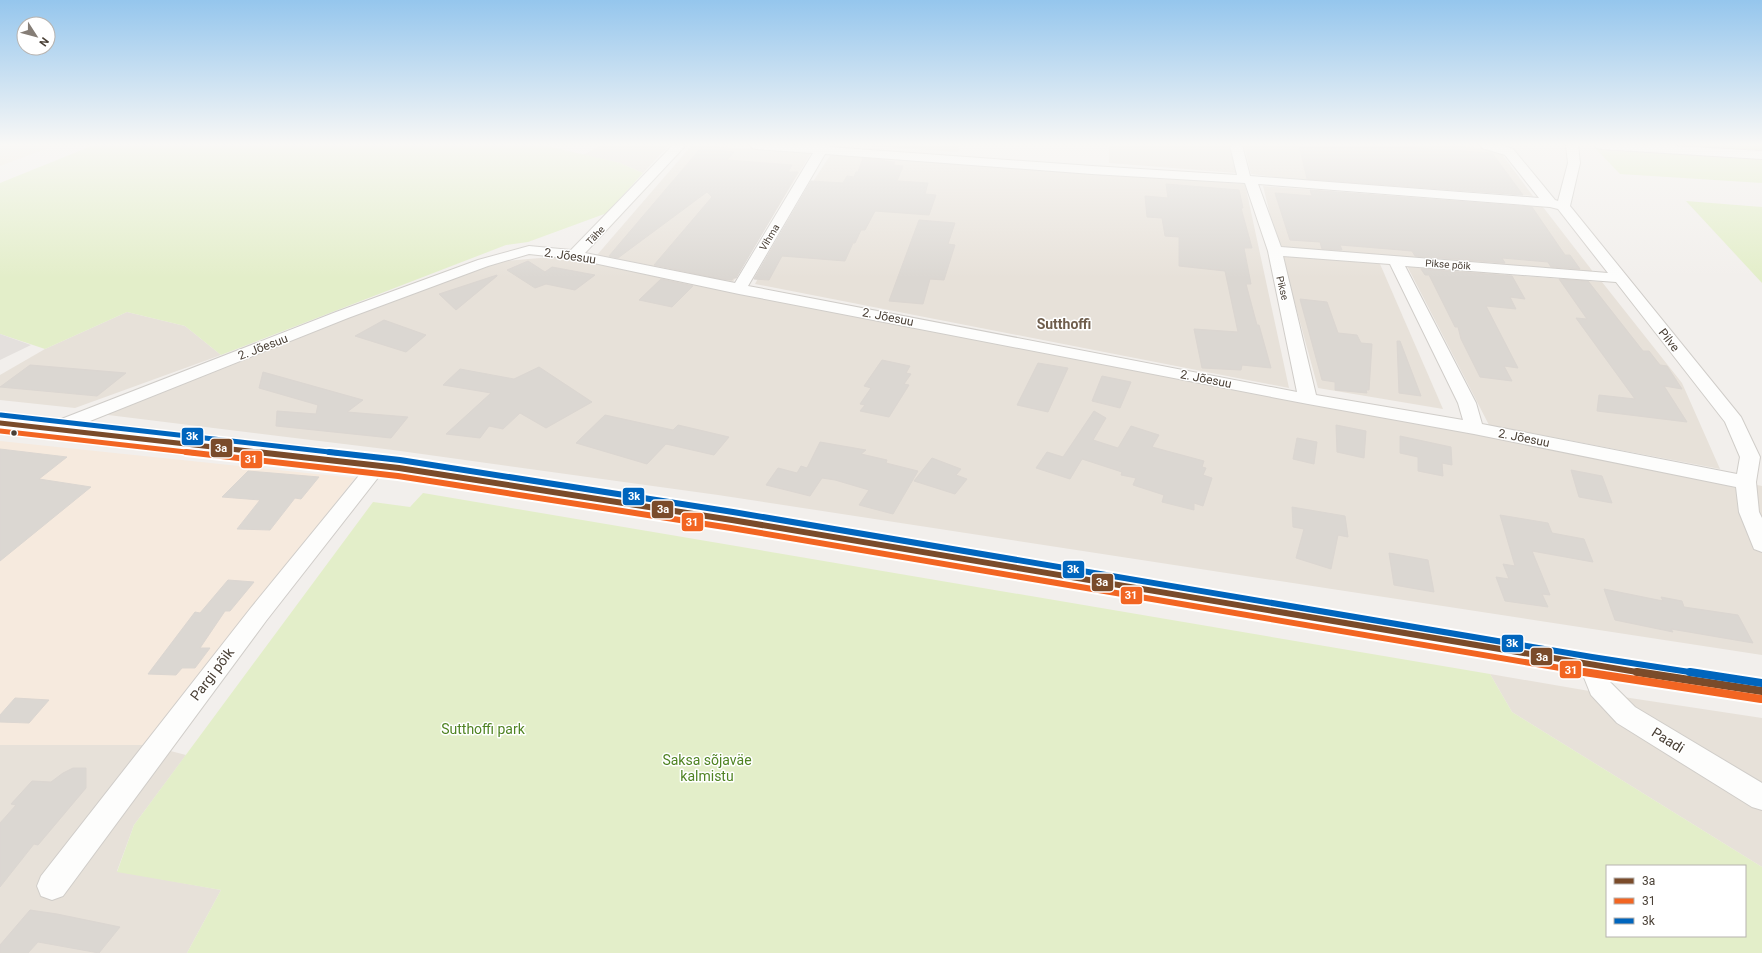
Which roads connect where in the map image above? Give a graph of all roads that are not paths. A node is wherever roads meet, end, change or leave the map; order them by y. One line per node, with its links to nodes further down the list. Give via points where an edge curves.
1 (638, 189): 9 (street, Tähe)
2 (797, 189): 12 (street, Vihma)
3 (1251, 189): 8 (street, Pikse)
4 (1377, 189): 7 (street)
5 (1544, 189): 7 (street, Pilve)
6 (1563, 189): 7 (street)
7 (1557, 204): 11 (street, Pilve)
8 (1275, 251): 10 (street, Pikse põik); 13 (street, Pikse)
9 (576, 255): 12 (street, 2. Jõesuu); 16 (street, 2. Jõesuu, via 529,250 483,263 342,315)
10 (1395, 260): 11 (street, Pikse põik); 15 (street, via 1467,403)
11 (1620, 278): 18 (street, Pilve, via 1734,421 1750,457)
12 (739, 289): 13 (street, 2. Jõesuu)
13 (1308, 399): 15 (street, 2. Jõesuu)
14 (0, 423): 16 (street)
15 (1474, 428): 18 (street, 2. Jõesuu)
16 (53, 429): 17 (street)
17 (377, 466): 20 (street, via 732,520); 23 (street, Pargi põik, via 253,621)
18 (1746, 482): 19 (street, Pilve, via 1749,512)
19 (1762, 544)
20 (1591, 665): 21 (street); 22 (street, Paadi, via 1600,688 1626,715)
21 (1762, 691)
22 (1762, 798)
23 (52, 886)

